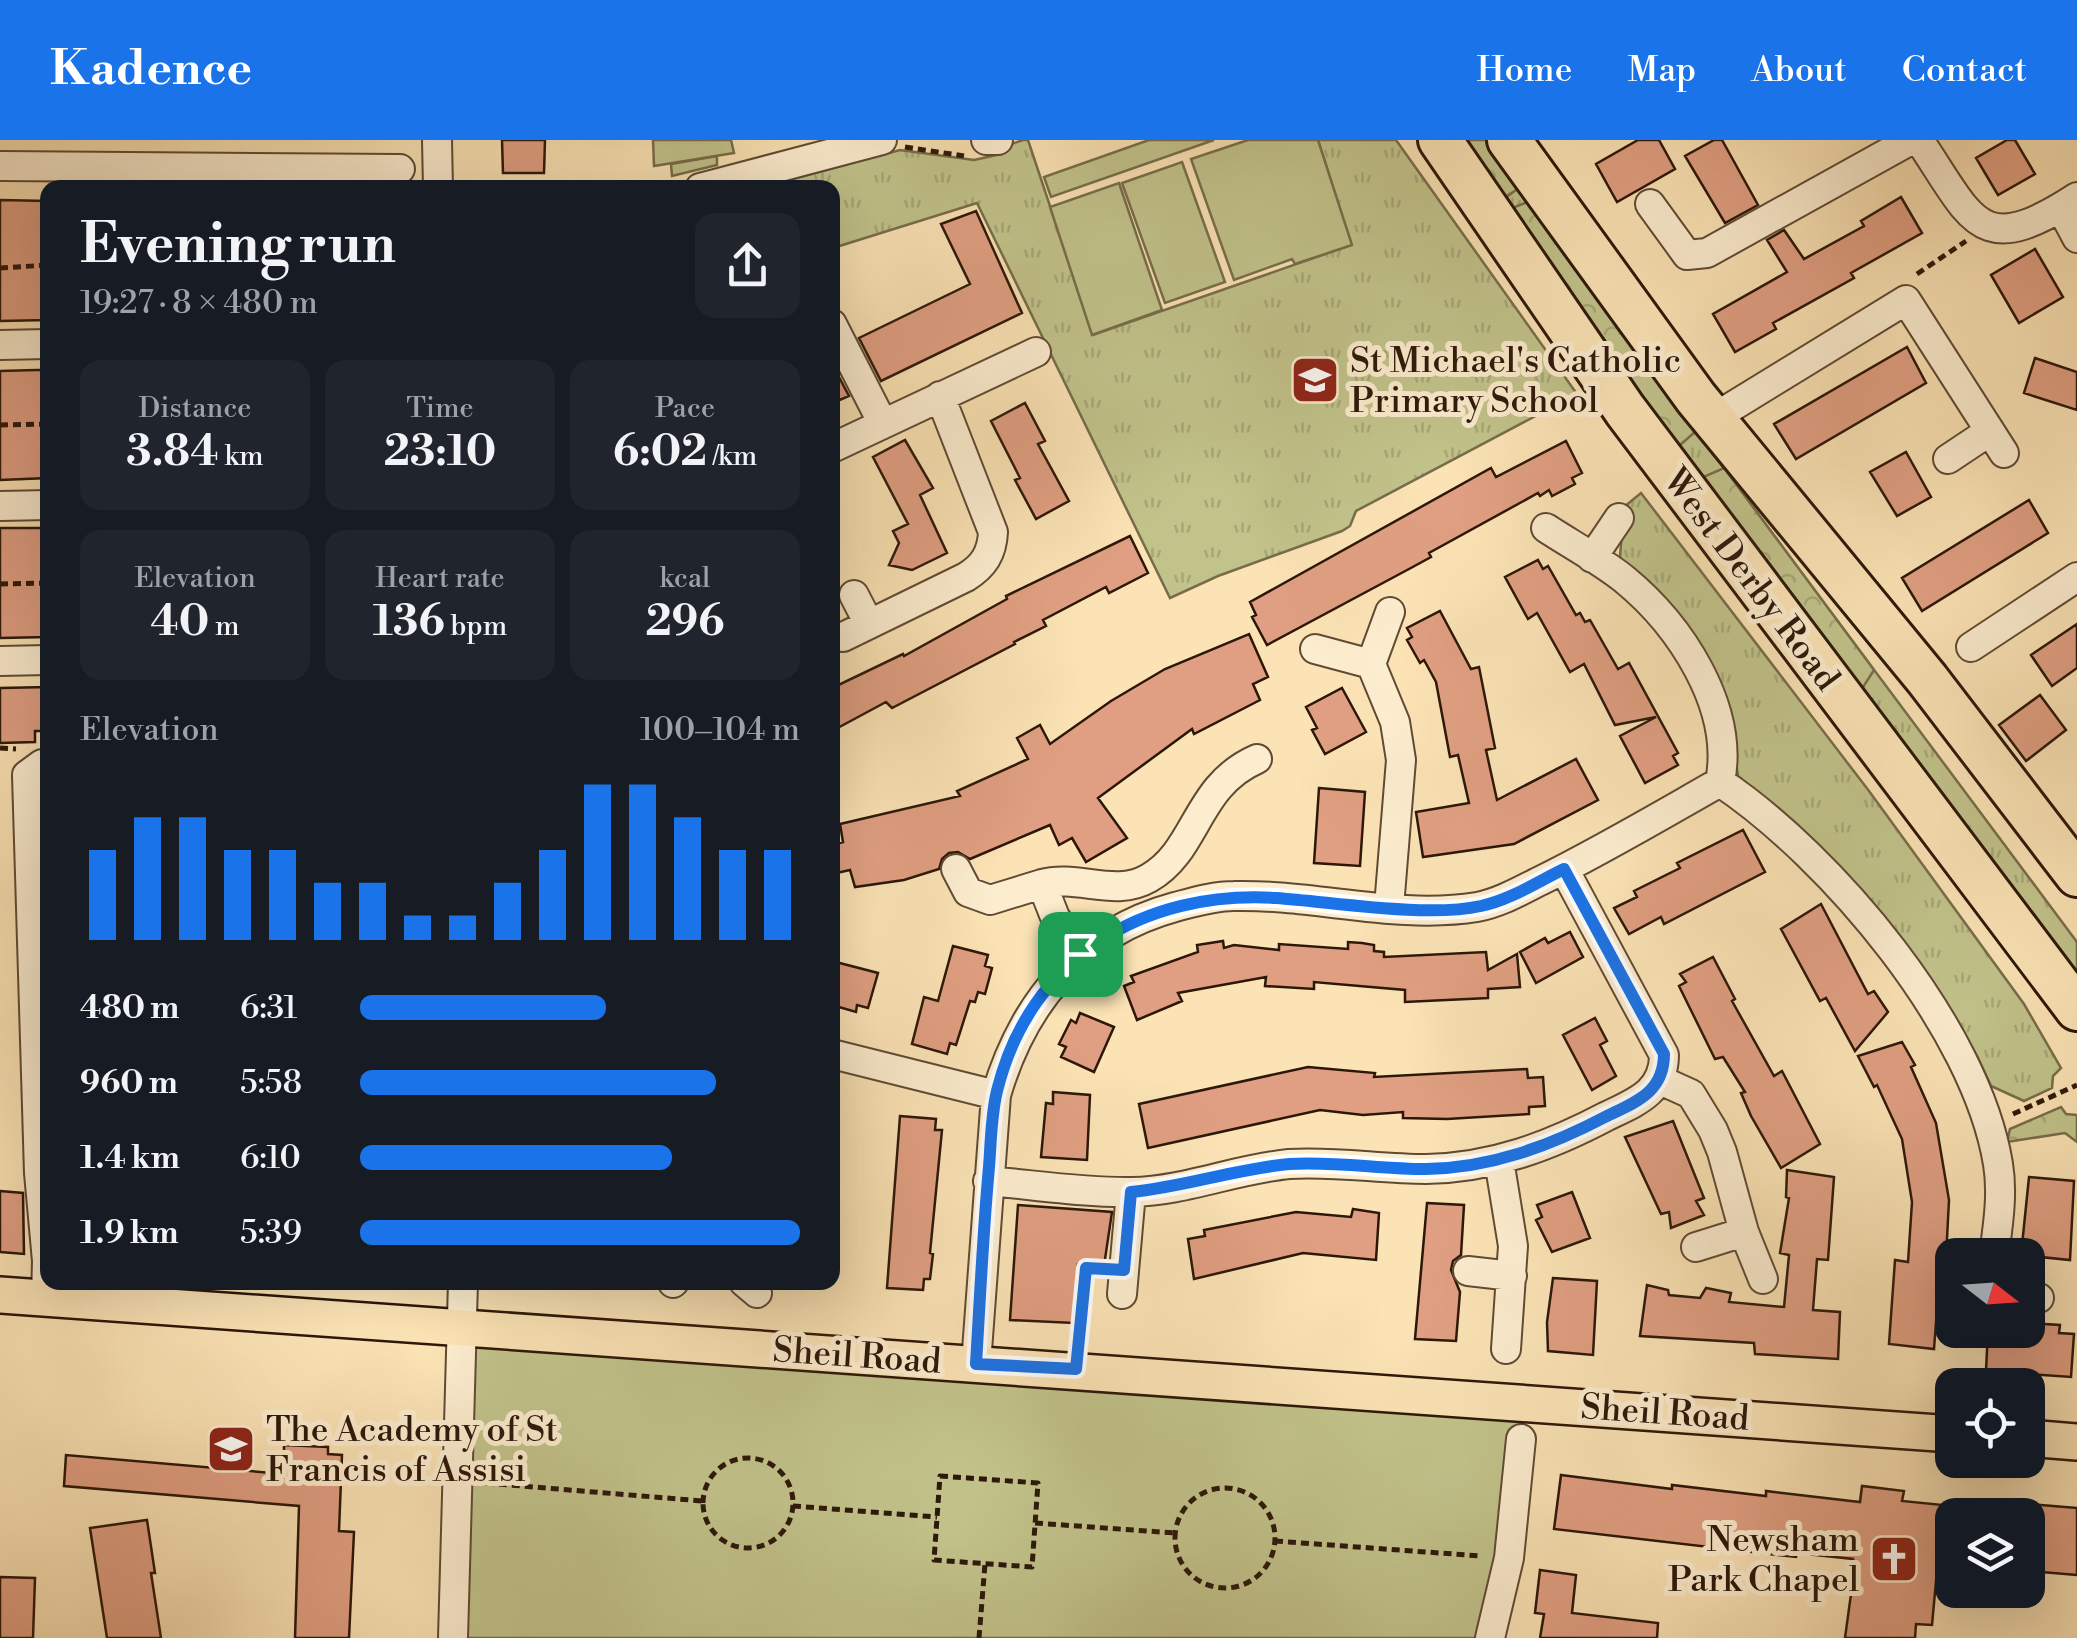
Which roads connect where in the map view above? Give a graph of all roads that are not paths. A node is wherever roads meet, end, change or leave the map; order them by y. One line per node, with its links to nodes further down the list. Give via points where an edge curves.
1 (437, 140): 11 (street)
2 (882, 140): 12 (street)
3 (986, 140): 4 (street)
4 (998, 140)
5 (1440, 140): 50 (highway, West Derby Road, via 1625,410)
6 (1509, 140): 21 (highway, West Derby Road)
7 (1911, 140): 14 (street, via 1706,253 1686,255)
8 (1919, 140): 13 (street, via 1976,222 1992,229 2025,227)
9 (0, 166): 10 (street)
10 (400, 169)
11 (438, 180)
12 (730, 180)
13 (2069, 202): 15 (street)
14 (1650, 204)
15 (2077, 238)
16 (840, 340): 22 (street)
17 (0, 344): 18 (street)
18 (40, 344)
19 (1036, 352): 20 (street)
20 (940, 396): 22 (street); 33 (street, via 993,532 992,548 977,570)
21 (1712, 419): 24 (street, via 1906,300 1997,442); 45 (highway, West Derby Road, via 1927,679)
22 (882, 424): 23 (street)
23 (840, 444)
24 (1948, 459)
25 (40, 505): 26 (street)
26 (0, 506)
27 (1619, 518): 29 (street)
28 (1546, 528): 29 (street)
29 (1592, 558): 42 (street, via 1649,602 1694,664 1721,739)
30 (2077, 577): 35 (street)
31 (854, 594): 33 (street)
32 (1390, 612): 39 (street)
33 (869, 624): 34 (street)
34 (843, 637)
35 (1972, 647)
36 (1315, 649): 39 (street)
37 (40, 660): 38 (street)
38 (0, 661)
39 (1372, 664): 47 (street, via 1395,722 1401,760)
40 (1257, 759): 46 (street, via 1215,788 1167,864 1149,878 1112,887 1059,879)
41 (38, 770): 48 (street)
42 (1720, 782): 44 (street); 58 (street, via 1782,830 1848,896 1963,1056 1998,1163)
43 (956, 869): 46 (street, via 968,892 990,900)
44 (1564, 869): 47 (street, via 1477,907); 52 (street, via 1664,1054)
45 (2077, 875)
46 (1042, 884): 49 (street)
47 (1389, 907): 49 (street, via 1207,899 1152,913)
48 (40, 916)
49 (1080, 954): 53 (street, via 1019,1033)
50 (2077, 1009)
51 (840, 1056): 53 (street)
52 (1660, 1080): 54 (street, via 1649,1095 1578,1132); 57 (street, via 1690,1094 1702,1110 1722,1152)
53 (996, 1096): 55 (street)
54 (1498, 1160): 56 (street, via 1426,1169 1284,1165); 61 (street)
55 (988, 1182): 56 (street); 70 (street)
56 (1131, 1192): 63 (street)
57 (1744, 1232): 59 (street); 62 (street)
58 (1996, 1238)
59 (1696, 1247)
60 (1468, 1272): 61 (street)
61 (1512, 1276): 69 (street)
62 (1762, 1279)
63 (1123, 1282)
64 (46, 1290): 67 (street)
65 (463, 1290): 68 (street)
66 (0, 1295): 67 (main road, Sheil Road)
67 (46, 1299): 68 (main road, Sheil Road)
68 (462, 1326): 70 (main road, Sheil Road); 75 (street)
69 (1506, 1349)
70 (976, 1364): 71 (main road, Sheil Road)
71 (1935, 1433)
72 (1521, 1439): 76 (street, via 1508,1558)
73 (2045, 1439): 74 (main road)
74 (2077, 1442)
75 (454, 1638)
76 (1490, 1638)

